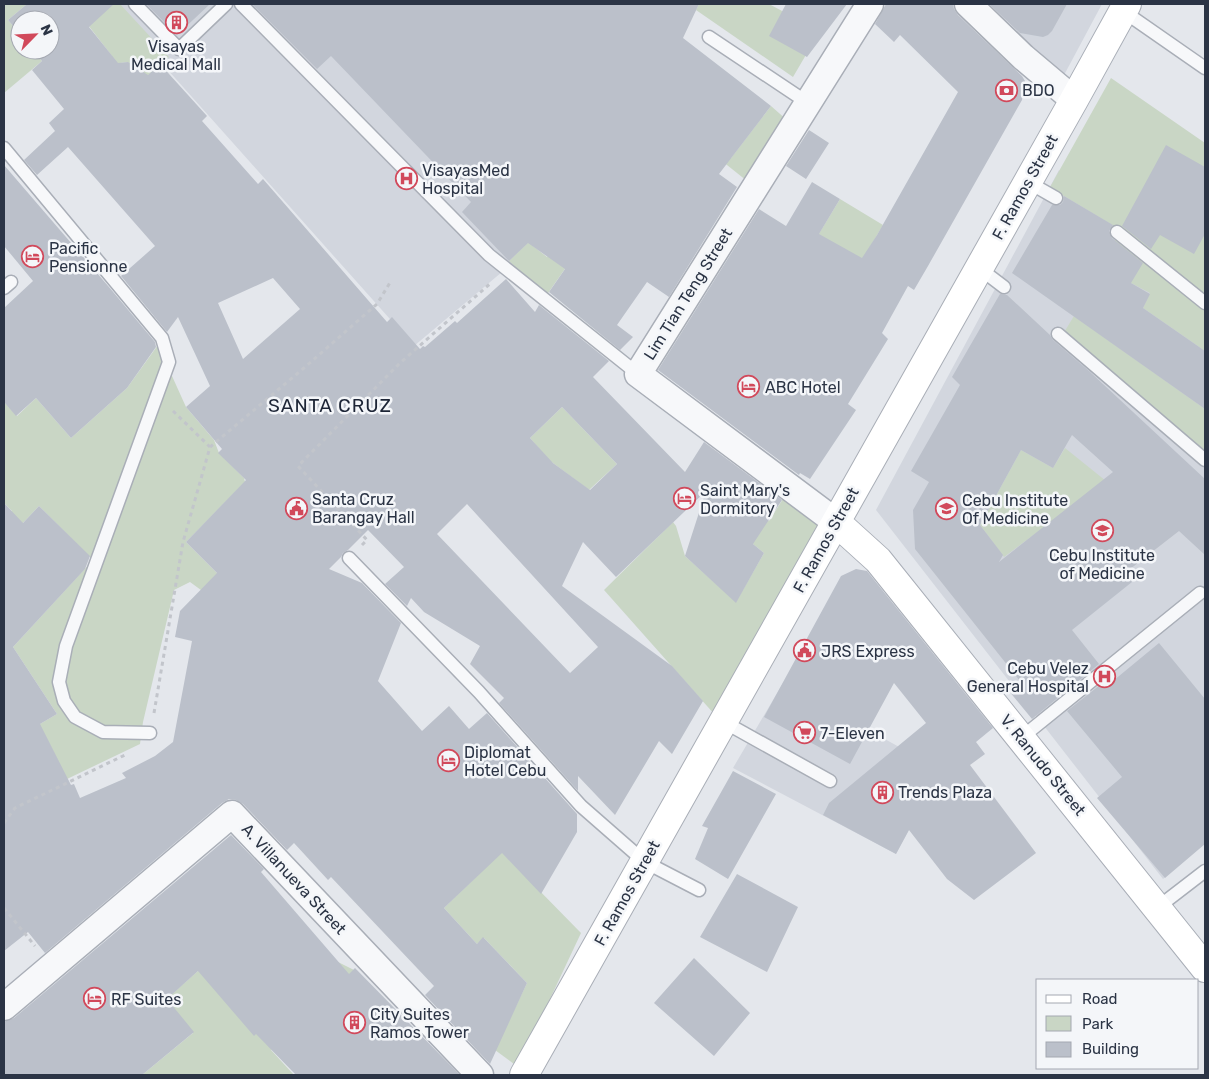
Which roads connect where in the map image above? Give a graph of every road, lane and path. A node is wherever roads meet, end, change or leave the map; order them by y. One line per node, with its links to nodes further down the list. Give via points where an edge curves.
1 (135, 4): 2 (lane, via 179,50)
2 (226, 4)
3 (240, 4): 16 (lane, via 462,229)
4 (870, 4): 10 (street, Lim Tian Teng Street)
5 (968, 4): 9 (street)
6 (1125, 7): 8 (lane); 9 (street, F. Ramos Street)
7 (709, 37): 10 (lane)
8 (1205, 68)
9 (1074, 100): 12 (street, F. Ramos Street)
10 (808, 103): 21 (street, Lim Tian Teng Street)
11 (4, 148): 29 (lane, via 162,338 169,362 66,646 59,682 64,701 75,717 89,725 103,732)
12 (1028, 182): 13 (lane); 15 (street, F. Ramos Street)
13 (1056, 198)
14 (1117, 232): 19 (lane)
15 (979, 268): 18 (lane); 25 (street, F. Ramos Street)
16 (506, 269): 21 (lane); 26 (path, via 400,363 298,466 367,540)
17 (391, 281): 23 (path, via 377,304)
18 (1004, 287)
19 (1205, 303)
20 (1058, 334): 24 (lane)
21 (638, 374): 25 (street, Lim Tian Teng Street)
22 (172, 410): 23 (path)
23 (210, 448): 29 (path, via 183,542)
24 (1205, 460)
25 (836, 522): 28 (street, F. Ramos Street); 30 (street, V. Ranudo Street, via 878,560)
26 (349, 558): 33 (lane, via 479,692 581,806)
27 (1200, 593): 30 (lane)
28 (724, 722): 31 (lane); 33 (street, F. Ramos Street)
29 (150, 733): 32 (path, via 147,745 15,808)
30 (1020, 738): 37 (street, V. Ranudo Street)
31 (830, 781)
32 (4, 823)
33 (645, 862): 35 (lane); 41 (street, F. Ramos Street)
34 (1205, 871): 37 (lane)
35 (699, 890)
36 (4, 908): 38 (path)
37 (1157, 908): 39 (street, V. Ranudo Street)
38 (51, 967): 40 (street, A. Villanueva Street); 42 (street, A. Villanueva Street, via 232,814)
39 (1205, 968)
40 (4, 1008)
41 (529, 1073)
42 (480, 1075)

